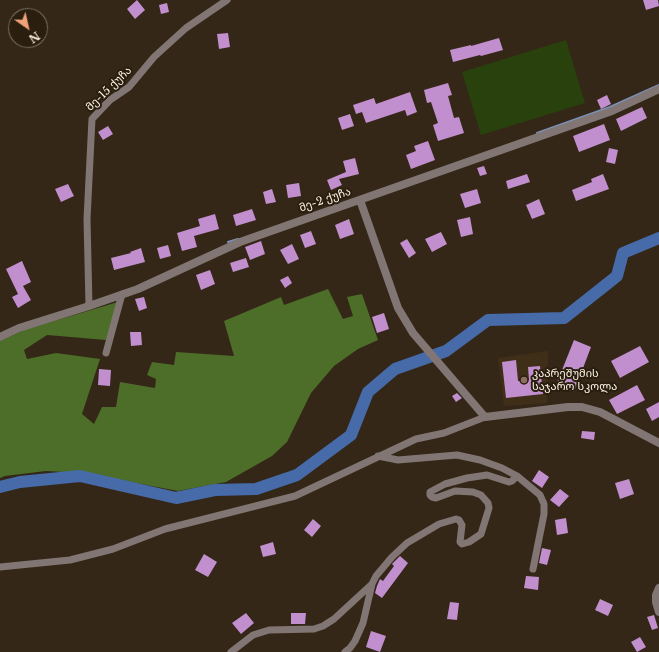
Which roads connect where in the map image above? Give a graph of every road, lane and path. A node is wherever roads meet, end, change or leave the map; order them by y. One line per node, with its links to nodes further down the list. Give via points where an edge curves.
1 (227, 0): 5 (street, მე-15 ქუჩა, via 186,28 154,57 130,87 110,100 92,119 87,219)
2 (659, 89): 3 (street, მე-2 ქუჩა, via 612,111)
3 (360, 200): 4 (street, მე-2 ქუჩა, via 240,242); 8 (street, via 398,308 413,333)
4 (122, 294): 5 (street, მე-2 ქუჩა); 7 (street)
5 (89, 306): 6 (street, მე-2 ქუჩა)
6 (0, 337)
7 (106, 353)
8 (485, 417): 9 (street, via 582,407 600,412); 10 (street, via 444,433 416,439)
9 (659, 443)
10 (378, 456): 11 (street, via 398,460 457,455 480,460); 12 (street, via 295,496 165,529 114,549 70,560)
11 (517, 476): 13 (street, via 540,495 544,504); 14 (street, via 509,482 487,475 467,478 445,484 430,492 430,495 436,498 455,491 481,495 489,508 481,534 462,544 462,525 459,520 439,524 407,543 392,556)
12 (0, 567)
13 (533, 569)
14 (372, 584): 17 (street, via 323,626 314,629 269,630 253,635); 18 (street, via 363,623 355,641)
15 (659, 588): 16 (street, via 656,595)
16 (659, 612)
17 (231, 652)
18 (345, 652)

